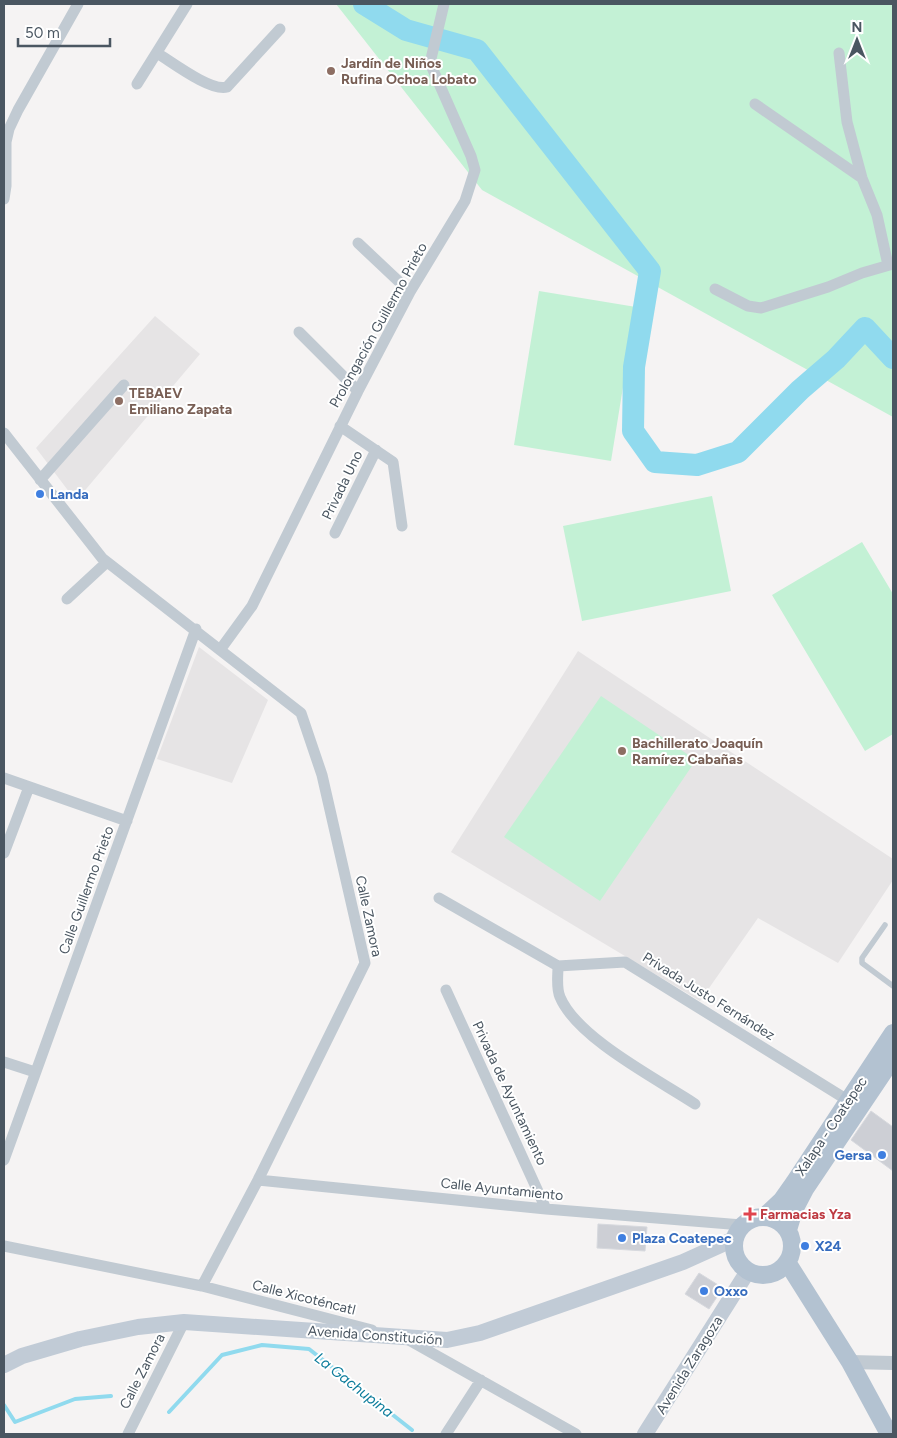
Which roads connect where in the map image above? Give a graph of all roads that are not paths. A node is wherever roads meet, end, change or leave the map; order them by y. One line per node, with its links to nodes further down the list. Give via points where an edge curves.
1 (187, 4): 6 (street)
2 (73, 5): 10 (street, via 10,129 6,142)
3 (443, 6): 14 (street, Prolongación Guillermo Prieto, via 430,63 475,170 465,201)
4 (280, 29): 6 (street, via 227,87 222,88 210,85)
5 (840, 52): 9 (street, via 847,122)
6 (157, 53): 7 (street)
7 (137, 84)
8 (754, 104): 9 (street)
9 (862, 178): 12 (street, via 877,214)
10 (4, 199)
11 (358, 243): 14 (street)
12 (890, 264): 13 (street, via 828,288 761,308 748,306)
13 (715, 289)
14 (410, 292): 17 (street, Prolongación Guillermo Prieto)
15 (299, 332): 17 (street)
16 (124, 385): 21 (street)
17 (358, 391): 18 (street, Prolongación Guillermo Prieto)
18 (340, 426): 20 (street); 27 (street, Prolongación Guillermo Prieto, via 252,606)
19 (4, 433): 21 (street, Calle Zamora)
20 (376, 450): 22 (street, via 393,462); 23 (street, Privada Uno)
21 (40, 480): 24 (street, Calle Zamora)
22 (402, 526)
23 (335, 533)
24 (107, 562): 25 (street); 26 (street, Calle Zamora)
25 (67, 599)
26 (196, 630): 27 (street, Calle Zamora); 30 (street, Calle Guillermo Prieto)
27 (220, 650): 44 (street, Calle Zamora, via 301,713 322,775 365,962)
28 (4, 778): 29 (street)
29 (29, 787): 30 (street); 31 (street)
30 (127, 821): 40 (street, Calle Guillermo Prieto)
31 (4, 853)
32 (439, 898): 34 (street)
33 (885, 925): 35 (lane, via 862,958 862,963)
34 (558, 966): 41 (street, Privada Justo Fernández, via 625,962); 42 (street, via 560,996 583,1028)
35 (893, 986)
36 (446, 990): 45 (street, Privada de Ayuntamiento)
37 (893, 1033): 41 (main road, Xalapa - Coatepec)
38 (893, 1058): 47 (main road, Xalapa - Coatepec, via 805,1189)
39 (4, 1062): 40 (street)
40 (35, 1072): 43 (street, Calle Guillermo Prieto)
41 (848, 1101): 46 (main road, Xalapa - Coatepec, via 782,1200)
42 (695, 1104)
43 (4, 1160)
44 (258, 1180): 45 (street, Calle Ayuntamiento); 52 (street, Calle Zamora)
45 (546, 1209): 48 (street, Calle Ayuntamiento)
46 (765, 1216): 47 (main road, via 782,1223); 48 (main road, via 756,1217)
47 (788, 1230): 50 (main road, via 792,1245)
48 (738, 1232): 51 (main road, via 736,1259); 54 (main road, Avenida Constitución, via 683,1262 480,1333 447,1340)
49 (4, 1246): 52 (street, Calle Xicoténcatl)
50 (787, 1262): 51 (main road, via 771,1274); 55 (main road)
51 (748, 1271): 63 (main road, Avenida Zaragoza)
52 (202, 1286): 54 (street, Calle Xicoténcatl)
53 (184, 1322): 54 (main road, Avenida Constitución); 57 (main road, Avenida Constitución, via 80,1339 22,1356); 60 (street, Calle Zamora)
54 (406, 1338): 58 (street, Calle Xicoténcatl)
55 (850, 1362): 56 (street); 59 (main road)
56 (893, 1363)
57 (4, 1365)
58 (481, 1380): 61 (street); 62 (street, Calle Xicoténcatl)
59 (888, 1429)
60 (128, 1434)
61 (446, 1434)
62 (576, 1434)
63 (645, 1434)

